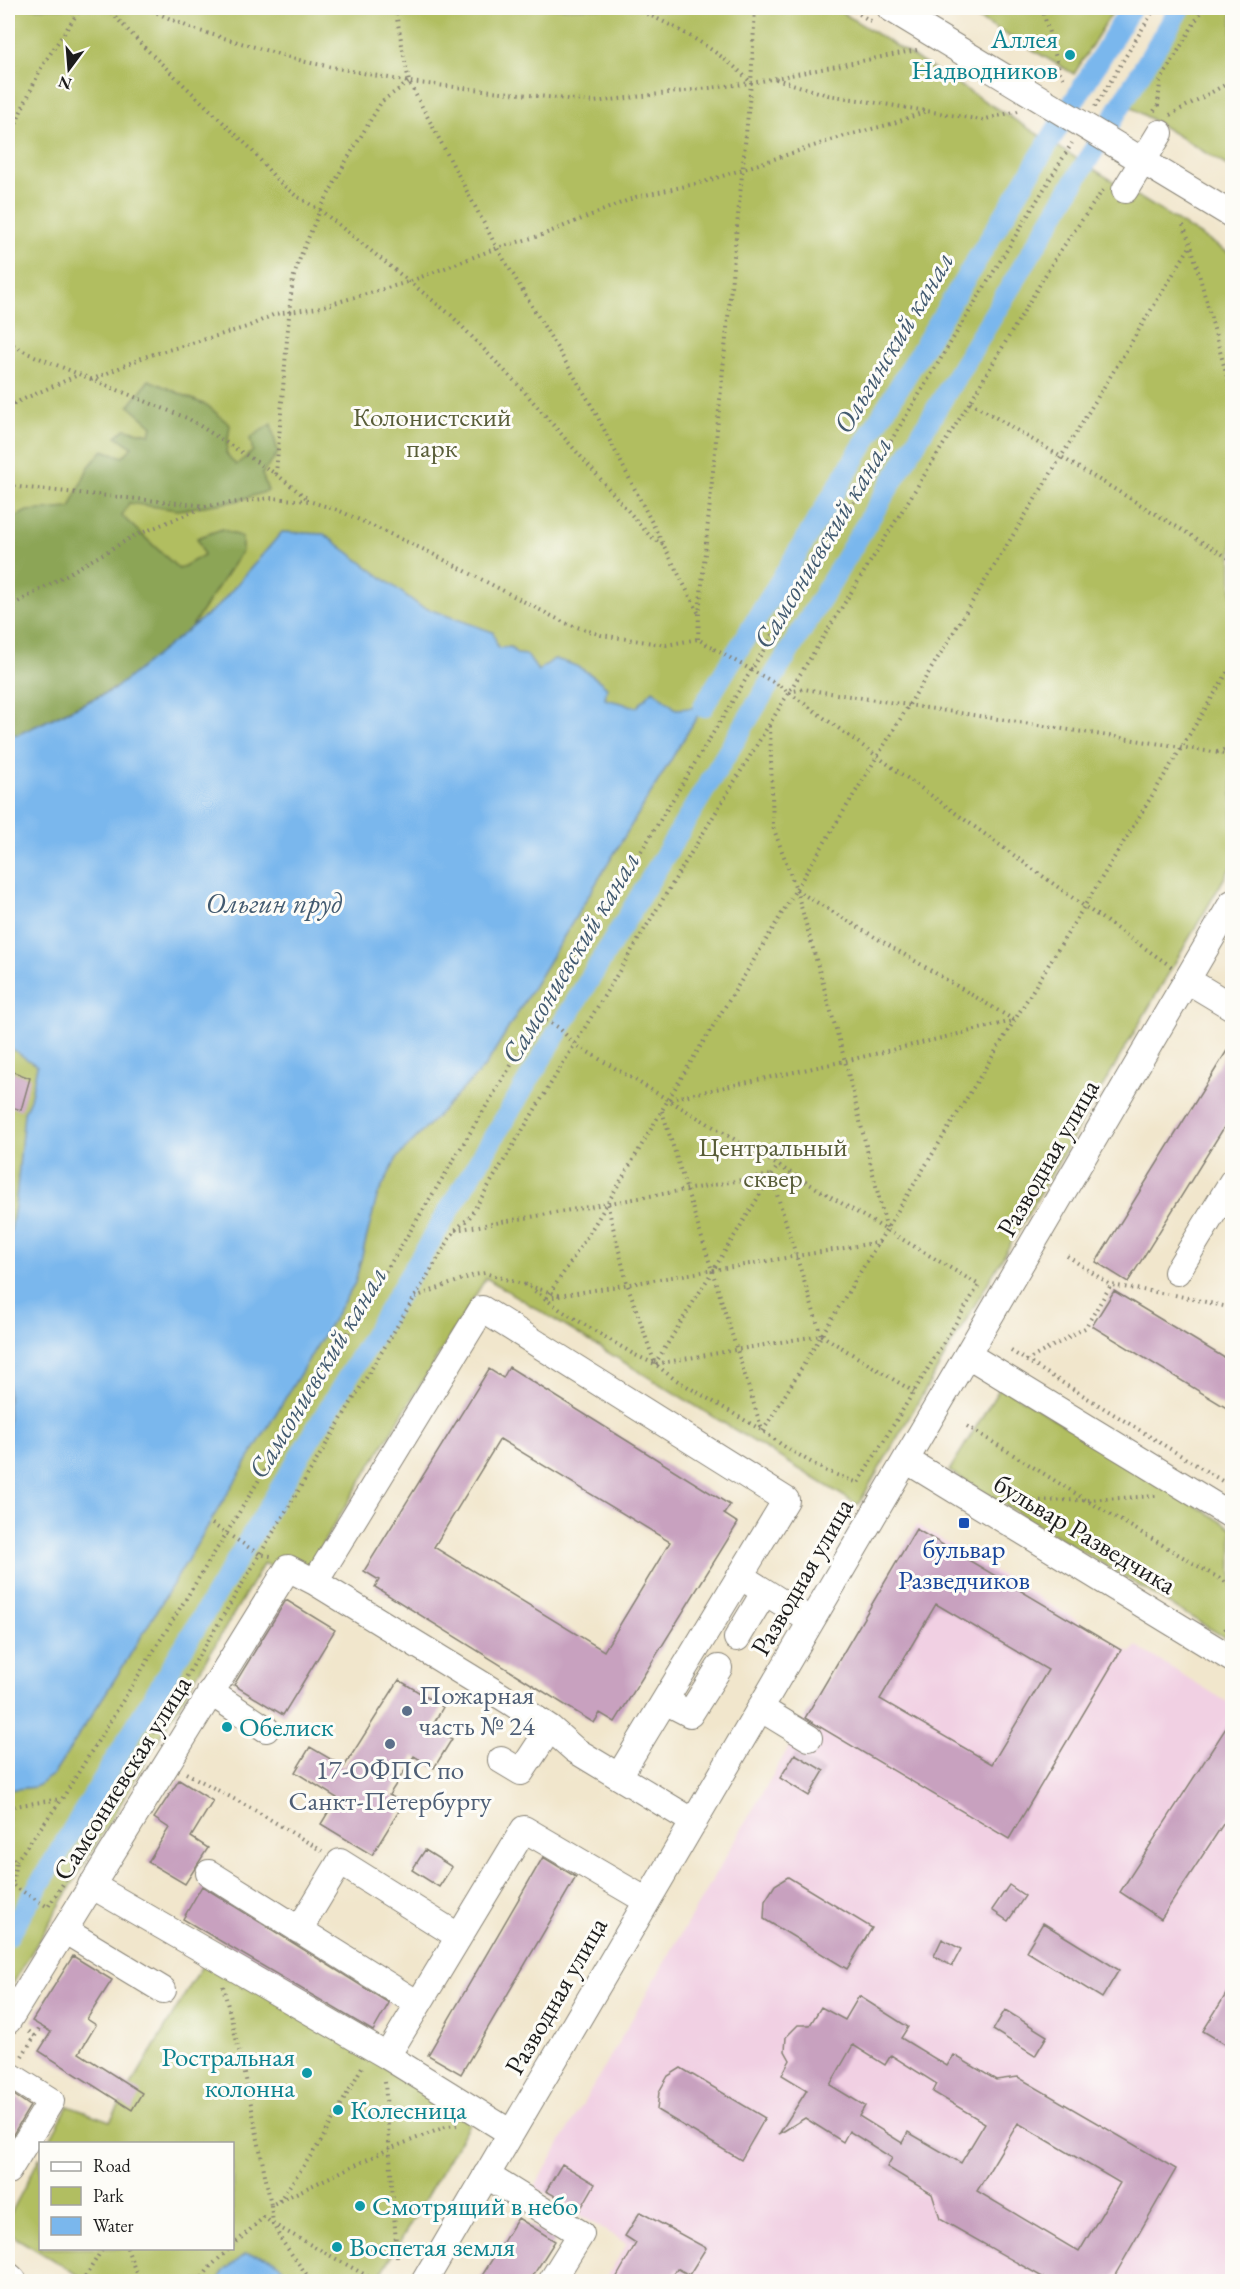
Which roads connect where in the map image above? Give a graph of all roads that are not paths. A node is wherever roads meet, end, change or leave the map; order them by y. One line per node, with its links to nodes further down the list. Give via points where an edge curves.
1 (890, 8): 3 (street)
2 (1162, 119): 3 (street)
3 (1133, 154): 4 (street); 5 (street)
4 (1115, 188)
5 (1233, 215)
6 (1233, 903): 7 (street, Разводная улица)
7 (1180, 974): 8 (street); 11 (street, Разводная улица)
8 (1233, 1007)
9 (1233, 1182): 10 (street)
10 (1177, 1272)
11 (968, 1355): 12 (street, Разводная улица); 13 (street)
12 (906, 1460): 17 (street, Разводная улица); 19 (street, бульвар Разведчика)
13 (1233, 1516)
14 (740, 1576): 15 (street, via 786,1500 483,1309); 16 (street); 22 (street)
15 (315, 1582): 21 (street, Самсониевская улица, via 288,1568); 24 (street)
16 (764, 1593): 17 (street); 18 (street)
17 (811, 1621): 23 (street, Разводная улица)
18 (737, 1638)
19 (1233, 1659)
20 (719, 1668): 22 (street, via 690,1714)
21 (210, 1692): 25 (street); 31 (street, Самсониевская улица)
22 (665, 1701): 28 (street)
23 (760, 1708): 26 (street); 29 (street, Разводная улица)
24 (550, 1728): 27 (street, via 521,1772); 28 (street, via 575,1750)
25 (266, 1729)
26 (809, 1737)
27 (501, 1760)
28 (618, 1776): 29 (street)
29 (694, 1822): 32 (street, Разводная улица)
30 (209, 1873): 34 (street)
31 (91, 1885): 33 (street, Самсониевская улица); 39 (street)
32 (647, 1901): 35 (street, via 524,1829); 41 (street, Разводная улица)
33 (64, 1930): 36 (street); 38 (street, Самсониевская улица)
34 (299, 1930): 35 (street, via 340,1862); 37 (street)
35 (458, 1936): 37 (street)
36 (163, 1990)
37 (418, 2004): 39 (street)
38 (14, 2024)
39 (380, 2052): 41 (street)
40 (12, 2069): 42 (street, via 51,2102)
41 (511, 2133): 43 (street, Разводная улица)
42 (8, 2171)
43 (486, 2175): 44 (street, Разводная улица); 45 (street, via 581,2234)
44 (424, 2282)
45 (552, 2282)

